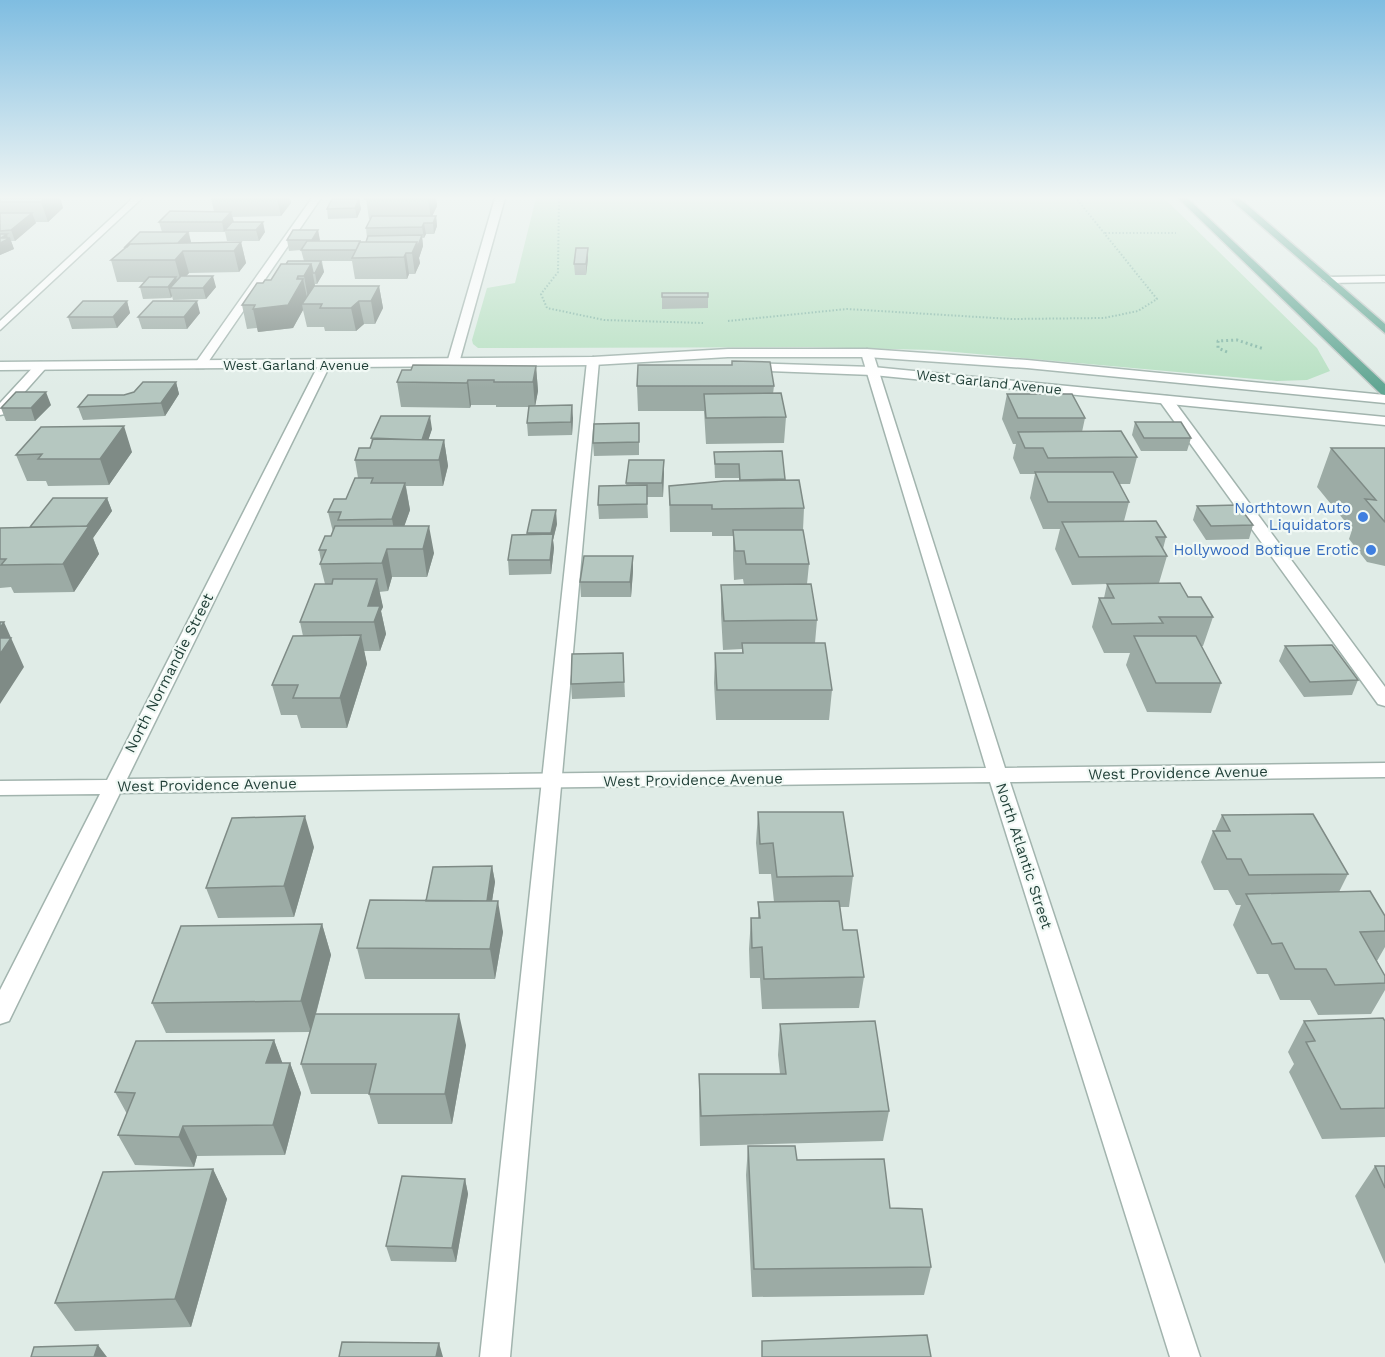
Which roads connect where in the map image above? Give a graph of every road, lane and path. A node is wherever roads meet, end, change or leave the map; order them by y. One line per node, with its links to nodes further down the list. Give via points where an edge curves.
1 (70, 261): 12 (street)
2 (273, 261): 19 (street)
3 (482, 261): 18 (street)
4 (558, 261): 11 (path, via 558,272 541,294 547,308 574,318 600,321)
5 (1127, 261): 10 (path, via 1157,299 1154,304 1119,316 984,319 891,309 846,309)
6 (1249, 261): 23 (main road)
7 (1306, 261): 9 (main road)
8 (1385, 279): 9 (street)
9 (1328, 280): 13 (main road)
10 (724, 321)
11 (704, 322)
12 (0, 327)
13 (1385, 330)
14 (1264, 349): 15 (path, via 1237,340 1216,343 1218,348)
15 (1234, 354)
16 (593, 361): 17 (street, West Garland Avenue, via 724,367); 17 (street, West Garland Avenue, via 728,353); 18 (street, West Garland Avenue); 31 (street)
17 (870, 362): 24 (street, West Garland Avenue, via 1027,364); 25 (street, West Garland Avenue); 30 (street, North Atlantic Street)
18 (453, 363): 20 (street, West Garland Avenue)
19 (200, 365): 20 (street, West Garland Avenue); 22 (street, West Garland Avenue)
20 (324, 365): 32 (street, North Normandie Street)
21 (0, 366): 22 (street, West Garland Avenue)
22 (42, 366): 26 (street)
23 (1385, 391)
24 (1385, 399)
25 (1166, 400): 27 (street, West Garland Avenue); 28 (street)
26 (0, 411)
27 (1385, 421)
28 (1385, 700)
29 (1385, 770): 30 (street, West Providence Avenue)
30 (998, 776): 31 (street, West Providence Avenue); 36 (street, North Atlantic Street)
31 (553, 781): 32 (street, West Providence Avenue); 35 (street)
32 (112, 787): 33 (street, West Providence Avenue); 34 (street, North Normandie Street)
33 (0, 788)
34 (0, 1014)
35 (495, 1357)
36 (1185, 1357)

